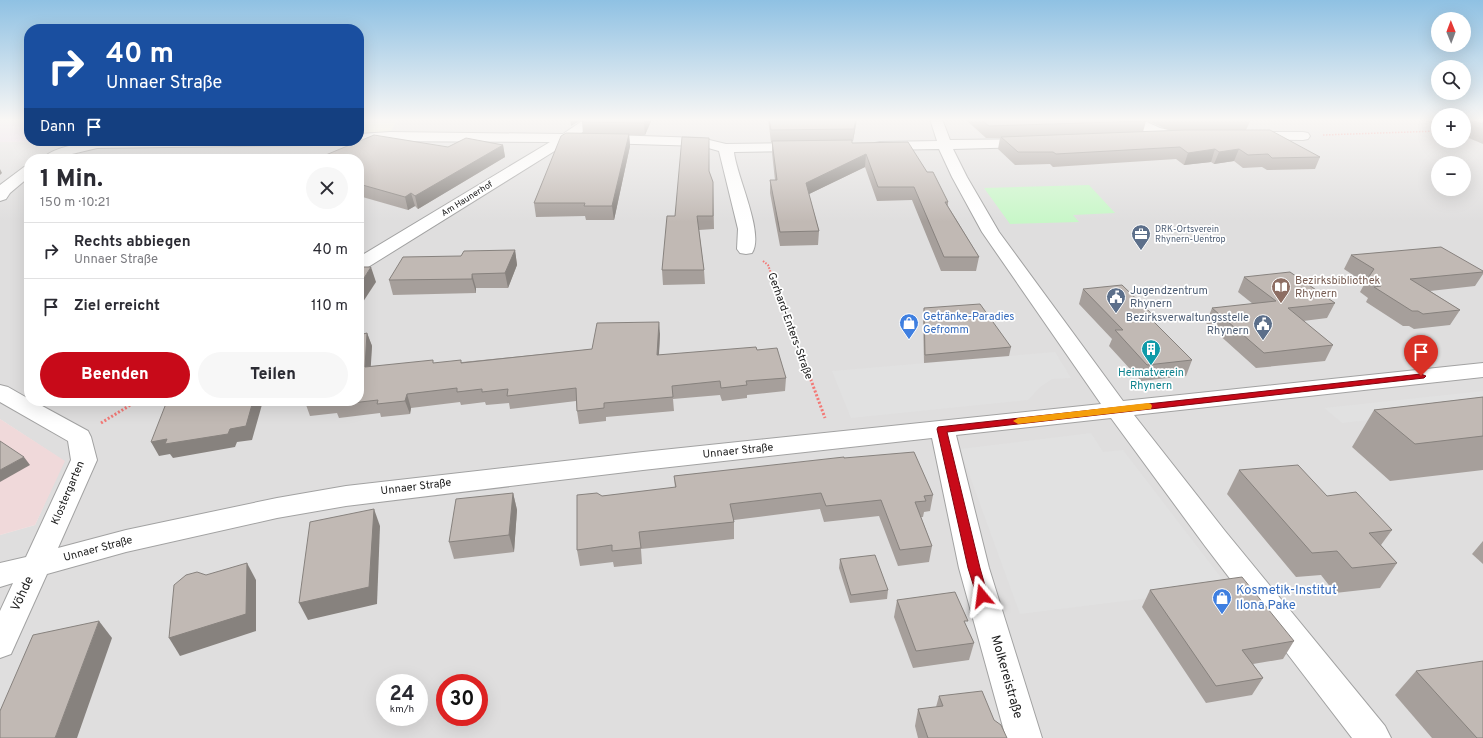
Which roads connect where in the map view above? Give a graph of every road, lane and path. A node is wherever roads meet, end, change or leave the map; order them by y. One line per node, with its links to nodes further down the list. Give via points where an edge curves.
1 (541, 153): 7 (street, Am Haunerhof)
2 (727, 153): 6 (street, via 747,229)
3 (948, 153): 13 (street, via 988,231)
4 (24, 173): 5 (street)
5 (0, 196)
6 (746, 249): 16 (path, Gerhard-Enters-Straße, via 768,265)
7 (364, 262)
8 (1483, 370): 13 (street, Unnaer Straße)
9 (0, 392): 11 (street)
10 (24, 406): 15 (street)
11 (24, 406)
12 (129, 406): 15 (path)
13 (1116, 410): 14 (street, Unnaer Straße); 21 (street)
14 (942, 429): 16 (street, Unnaer Straße); 20 (street, Molkereistraße, via 974,568)
15 (78, 437): 17 (street, Klostergarten, via 84,460)
16 (833, 440): 17 (street, Unnaer Straße, via 346,496 277,508 126,541)
17 (36, 565): 18 (street, Unnaer Straße); 19 (street, Vöhde)
18 (0, 575)
19 (0, 644)
20 (1024, 738)
21 (1373, 738)

